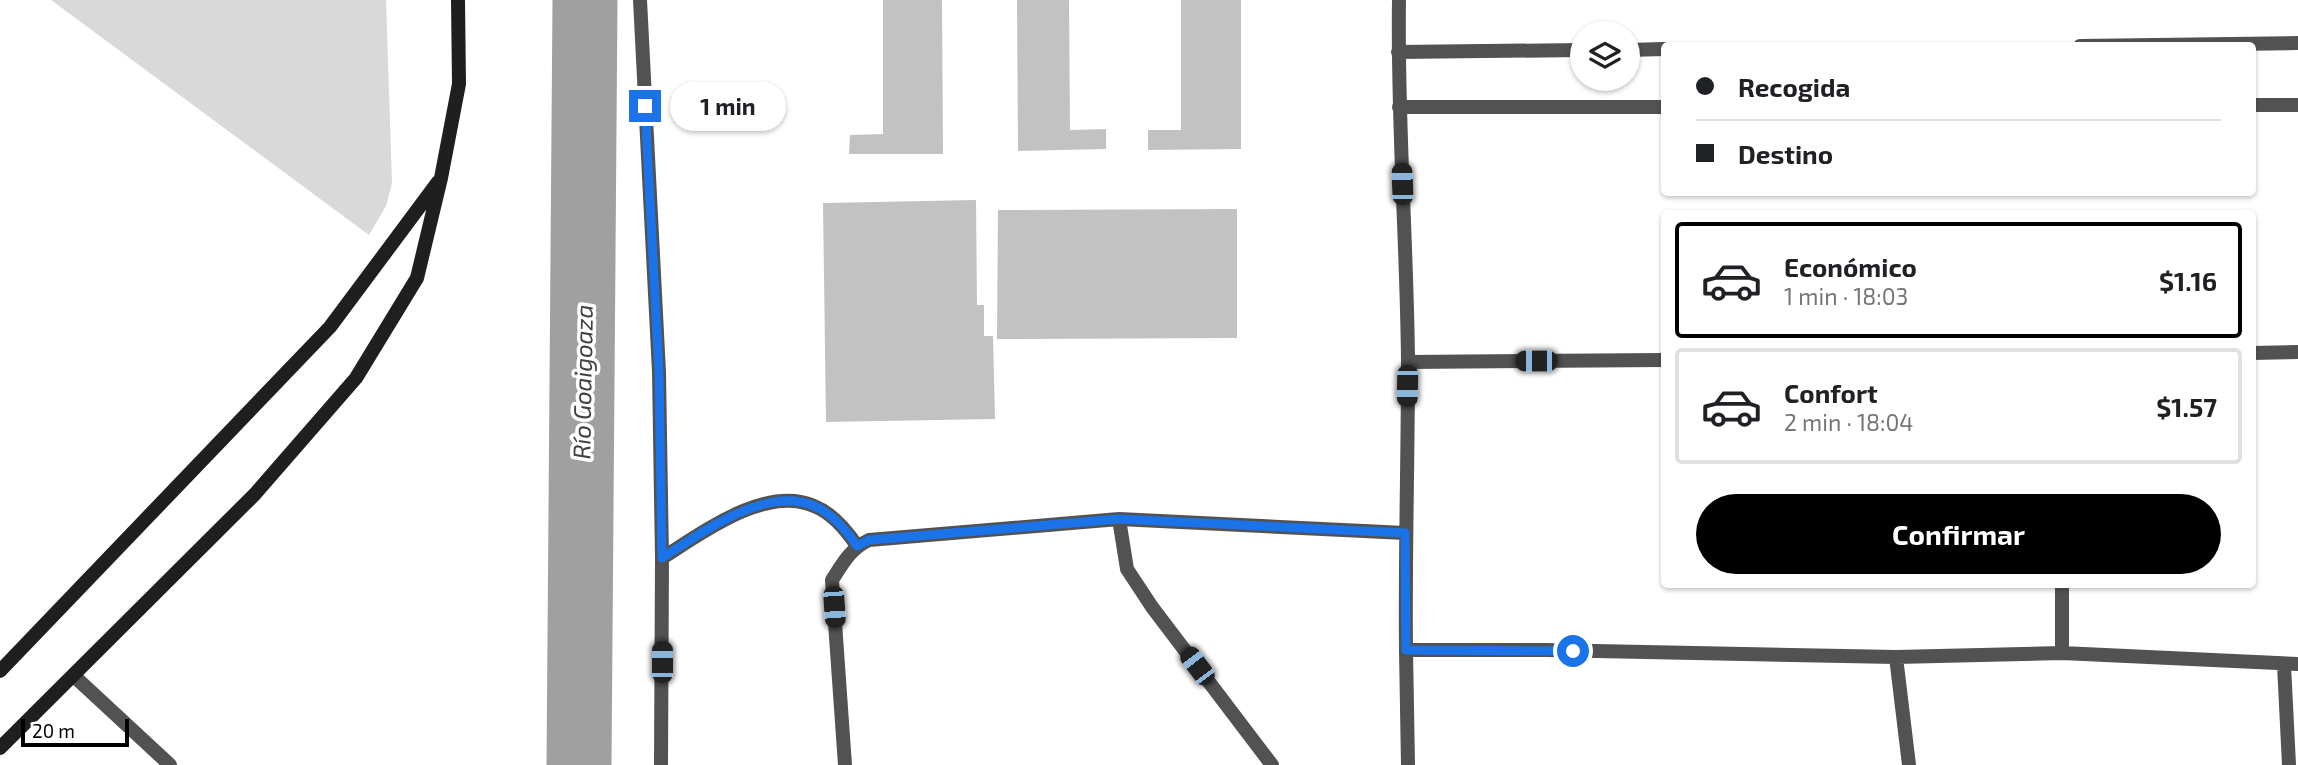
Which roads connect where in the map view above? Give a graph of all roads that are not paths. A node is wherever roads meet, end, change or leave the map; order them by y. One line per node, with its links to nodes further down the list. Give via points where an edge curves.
1 (458, 0): 14 (main road, via 459,84)
2 (640, 0): 22 (street, via 659,372)
3 (1399, 0): 9 (street)
4 (2298, 43): 5 (street)
5 (2256, 44)
6 (1570, 50): 9 (street)
7 (1640, 50): 8 (street)
8 (1661, 50)
9 (1398, 52): 12 (street)
10 (2256, 105): 11 (street)
11 (2298, 105)
12 (1399, 107): 13 (street); 18 (street)
13 (1661, 107)
14 (441, 178): 28 (main road, via 330,327); 29 (main road, via 417,278 356,378 255,494)
15 (2298, 352): 16 (street)
16 (2256, 354)
17 (1661, 360): 18 (street)
18 (1408, 362): 20 (street)
19 (1119, 519): 20 (street); 21 (street, via 869,540); 34 (street, via 1127,569)
20 (1405, 533): 24 (street)
21 (857, 546): 22 (street, via 845,529 816,506 797,501 737,512); 33 (street, via 832,580)
22 (662, 558): 32 (street)
23 (2062, 588): 25 (street)
24 (1406, 650): 26 (street); 35 (street)
25 (2062, 653): 26 (street); 27 (street)
26 (1896, 657): 36 (street)
27 (2291, 665): 37 (street)
28 (0, 671)
29 (74, 676): 30 (main road); 31 (street)
30 (0, 748)
31 (170, 765)
32 (661, 765)
33 (845, 765)
34 (1272, 765)
35 (1408, 765)
36 (1909, 765)
37 (2289, 765)

